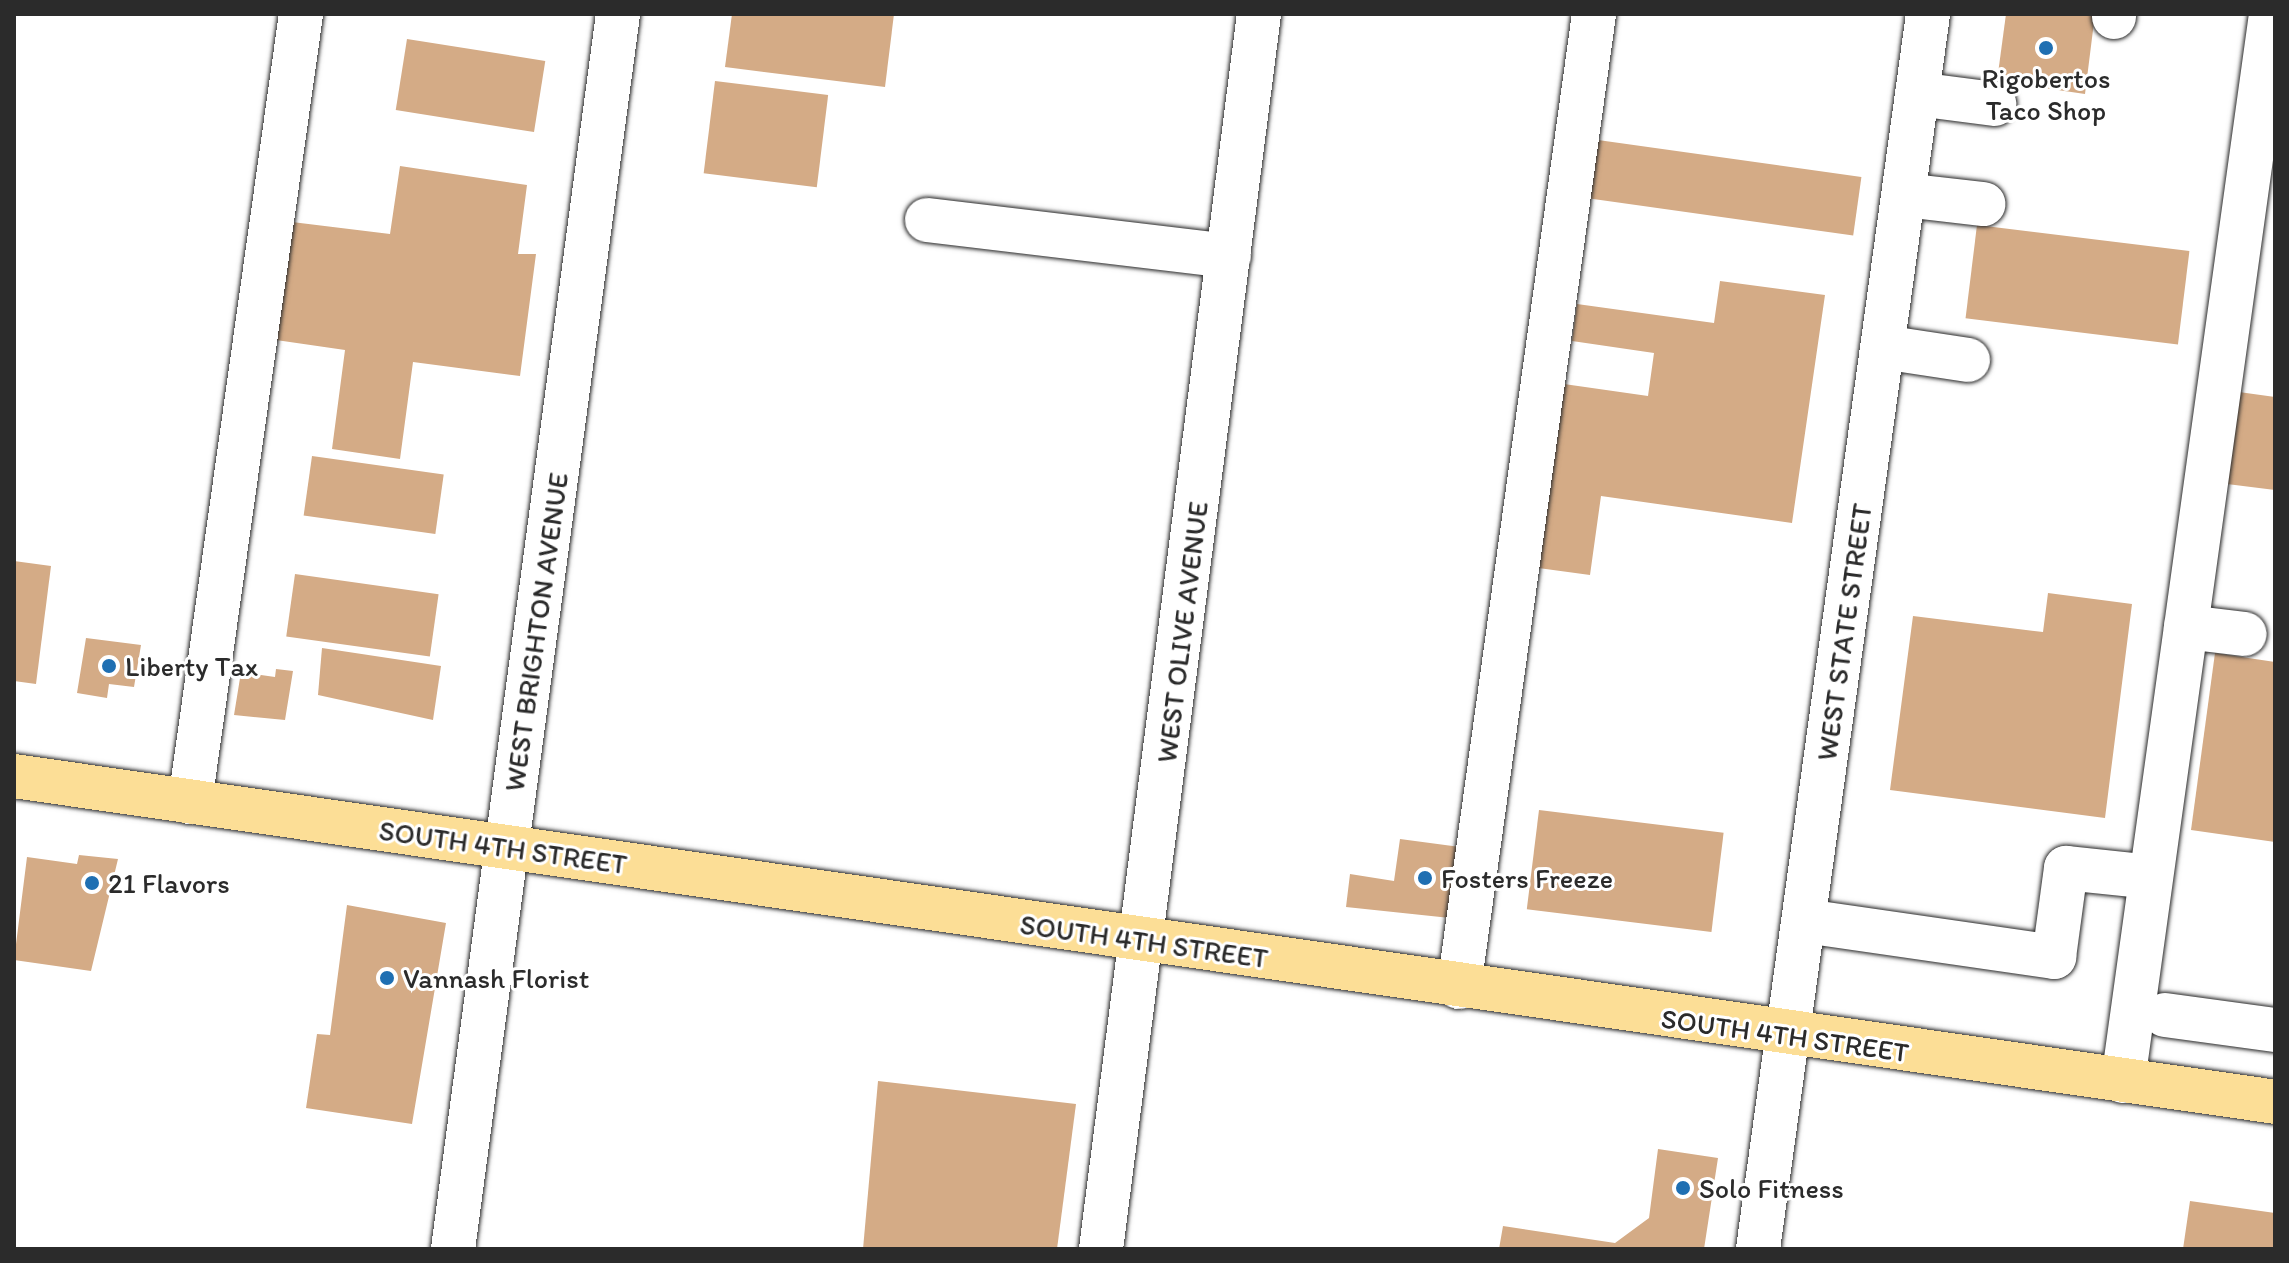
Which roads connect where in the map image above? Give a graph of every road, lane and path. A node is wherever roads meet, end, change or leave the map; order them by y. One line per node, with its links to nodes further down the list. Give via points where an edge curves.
1 (301, 14): 18 (street)
2 (618, 14): 19 (street, WEST BRIGHTON AVENUE)
3 (1259, 14): 12 (street, WEST OLIVE AVENUE)
4 (1594, 14): 23 (street)
5 (1928, 14): 7 (street, WEST STATE STREET)
6 (2271, 14): 15 (street, via 2202,388)
7 (1917, 94): 8 (street); 9 (street, WEST STATE STREET)
8 (1994, 104)
9 (1904, 195): 10 (street); 13 (street, WEST STATE STREET)
10 (1983, 204)
11 (927, 220): 12 (street)
12 (1229, 256): 22 (street, WEST OLIVE AVENUE)
13 (1883, 347): 14 (street); 21 (street, WEST STATE STREET)
14 (1968, 360)
15 (2186, 627): 16 (street); 20 (street)
16 (2245, 634)
17 (14, 776): 18 (main road, SOUTH 4TH STREET)
18 (190, 802): 19 (main road, SOUTH 4TH STREET)
19 (507, 848): 22 (main road, SOUTH 4TH STREET); 29 (street, WEST BRIGHTON AVENUE)
20 (2151, 877): 21 (street, via 2066,868 2054,957); 27 (street)
21 (1805, 921): 26 (street, WEST STATE STREET)
22 (1143, 940): 23 (main road, SOUTH 4TH STREET); 30 (street, WEST OLIVE AVENUE)
23 (1459, 987): 26 (main road, SOUTH 4TH STREET)
24 (2165, 1015): 25 (street)
25 (2275, 1030)
26 (1789, 1037): 27 (main road, SOUTH 4TH STREET); 31 (street, WEST STATE STREET)
27 (2123, 1081): 28 (main road, SOUTH 4TH STREET)
28 (2275, 1102)
29 (453, 1249)
30 (1101, 1249)
31 (1758, 1249)

